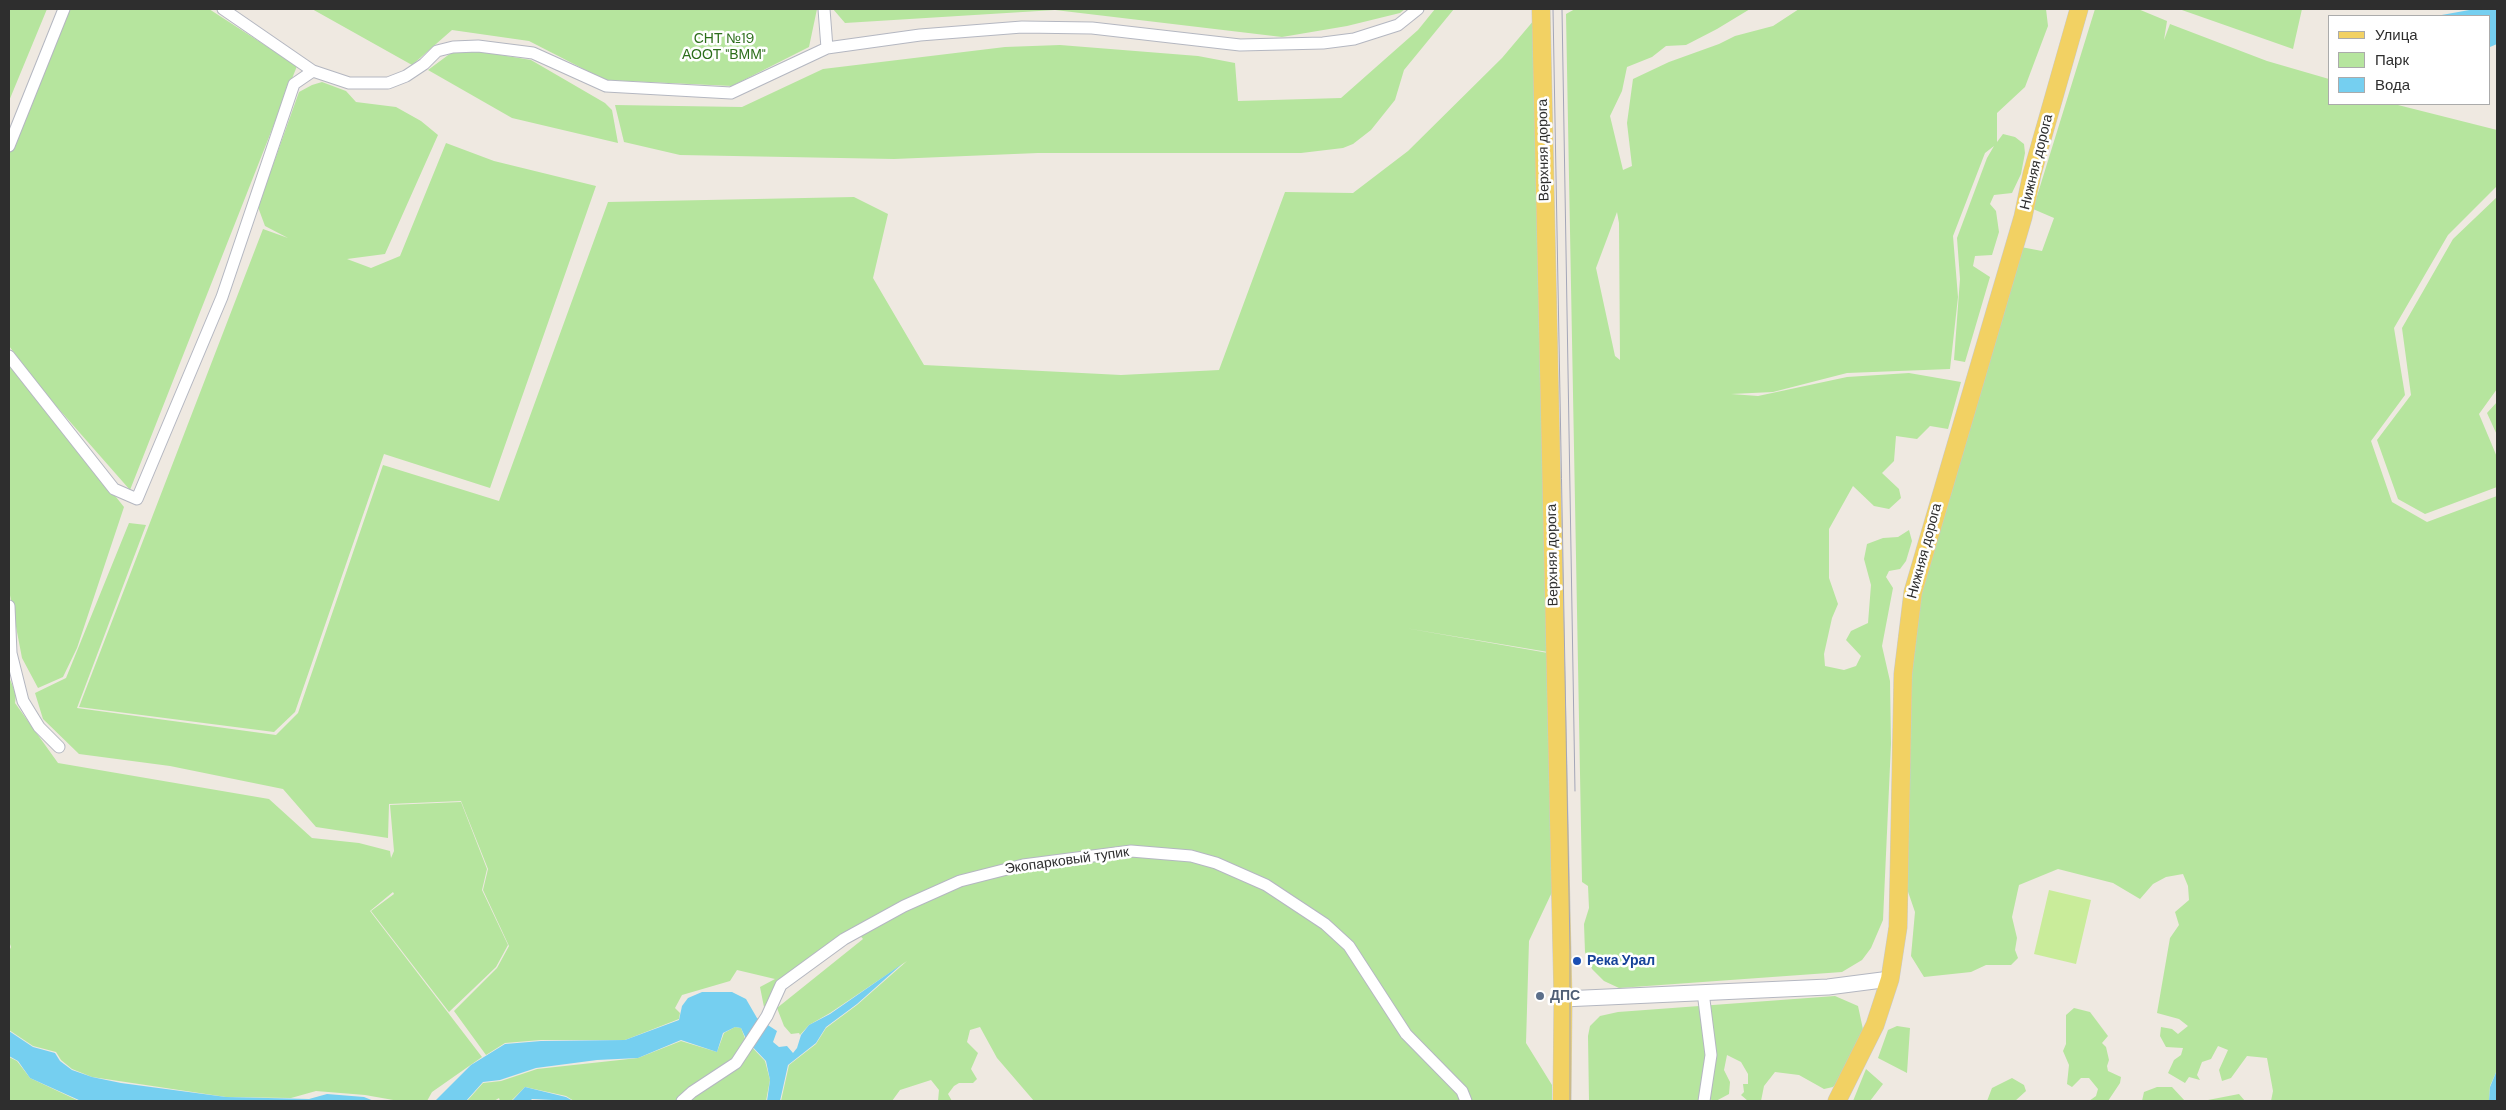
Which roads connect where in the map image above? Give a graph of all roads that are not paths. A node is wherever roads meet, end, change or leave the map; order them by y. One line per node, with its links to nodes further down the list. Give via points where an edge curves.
1 (64, 9): 9 (street)
2 (223, 9): 8 (street)
3 (824, 9): 7 (street)
4 (1418, 9): 7 (street, via 1398,25 1354,39 1324,43 1240,45 1092,28 1022,27 920,35)
5 (1541, 9): 15 (main road, Верхняя дорога)
6 (2080, 9): 13 (main road, Нижняя дорога, via 2032,174 2023,218 1913,592 1903,674 1898,927)
7 (827, 48): 8 (street, via 731,93 606,86 533,53 478,46 453,46 436,51 406,76 388,83 349,84)
8 (313, 72): 10 (street, via 294,84 222,297 137,499 114,489)
9 (9, 146)
10 (9, 356)
11 (9, 606): 12 (street, via 11,653 23,701 39,727)
12 (59, 747)
13 (1890, 979): 14 (main road, via 1828,987); 20 (main road, Нижняя дорога, via 1875,1025)
14 (1703, 992): 15 (main road); 19 (street, via 1711,1055)
15 (1563, 999): 18 (main road, Верхняя дорога)
16 (682, 1101): 17 (street, Экопарковый тупик, via 736,1063 767,1016 781,985 844,939 904,906 960,881 1023,865 1131,850 1167,852 1216,863 1266,885 1325,924 1349,946 1406,1034 1462,1091)
17 (1466, 1101)
18 (1562, 1101)
19 (1704, 1101)
20 (1837, 1101)

